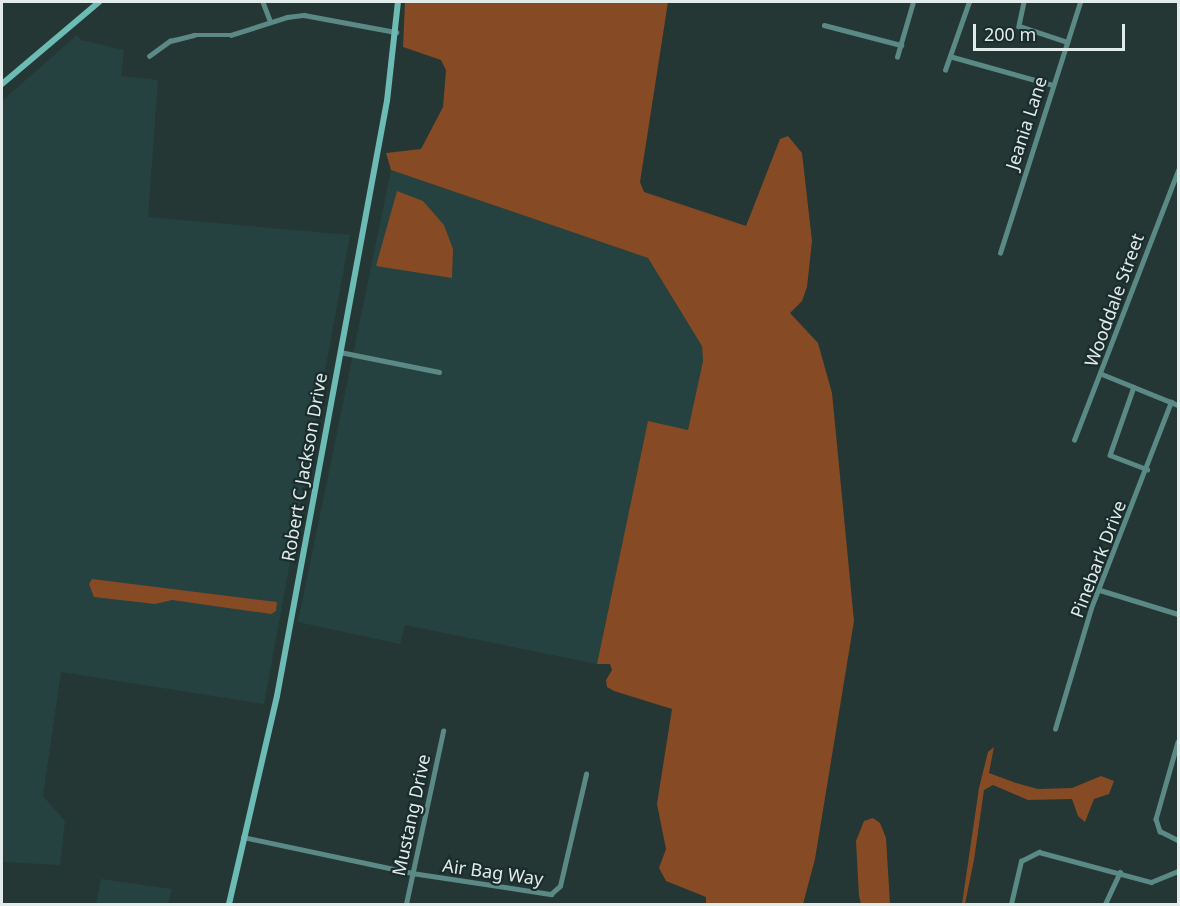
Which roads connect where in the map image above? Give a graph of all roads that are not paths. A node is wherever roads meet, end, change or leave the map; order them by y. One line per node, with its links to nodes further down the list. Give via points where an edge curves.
1 (99, 2): 17 (main road)
2 (263, 2): 8 (street)
3 (398, 2): 10 (main road, Robert C Jackson Drive)
4 (913, 2): 12 (street)
5 (969, 2): 15 (street)
6 (1024, 2): 11 (street, via 1019,26)
7 (1080, 2): 11 (street, Jeania Lane)
8 (270, 20): 10 (street, via 304,15); 13 (street, via 231,35 194,34 170,41)
9 (824, 25): 12 (street)
10 (396, 32): 21 (main road, Robert C Jackson Drive)
11 (1067, 42): 18 (street, Jeania Lane)
12 (901, 45): 14 (street)
13 (149, 56)
14 (897, 57)
15 (952, 57): 16 (street); 18 (street)
16 (945, 70)
17 (2, 84)
18 (1053, 84): 20 (street, Jeania Lane)
19 (1179, 170): 23 (street, Wooddale Street)
20 (1000, 253)
21 (340, 352): 22 (street); 35 (main road, Robert C Jackson Drive, via 277,696)
22 (439, 372)
23 (1102, 374): 24 (street); 27 (street, Wooddale Street)
24 (1134, 387): 25 (street); 28 (street, via 1110,455)
25 (1171, 402): 26 (street); 28 (street, Pinebark Drive)
26 (1179, 405)
27 (1074, 440)
28 (1147, 469): 29 (street, Pinebark Drive)
29 (1100, 590): 30 (street); 31 (street, Pinebark Drive, via 1091,608)
30 (1179, 614)
31 (1055, 729)
32 (443, 731): 39 (street, Mustang Drive)
33 (1179, 742): 36 (street, via 1156,819 1164,835)
34 (586, 774): 39 (street, Air Bag Way, via 560,886 550,894)
35 (243, 837): 39 (street, Air Bag Way); 40 (main road, Robert C Jackson Drive)
36 (1179, 840)
37 (1179, 871): 38 (street, via 1151,882)
38 (1120, 872): 42 (street, via 1039,852 1021,861); 43 (street)
39 (412, 873): 41 (street, Mustang Drive)
40 (229, 904)
41 (406, 904)
42 (1011, 904)
43 (1105, 904)

